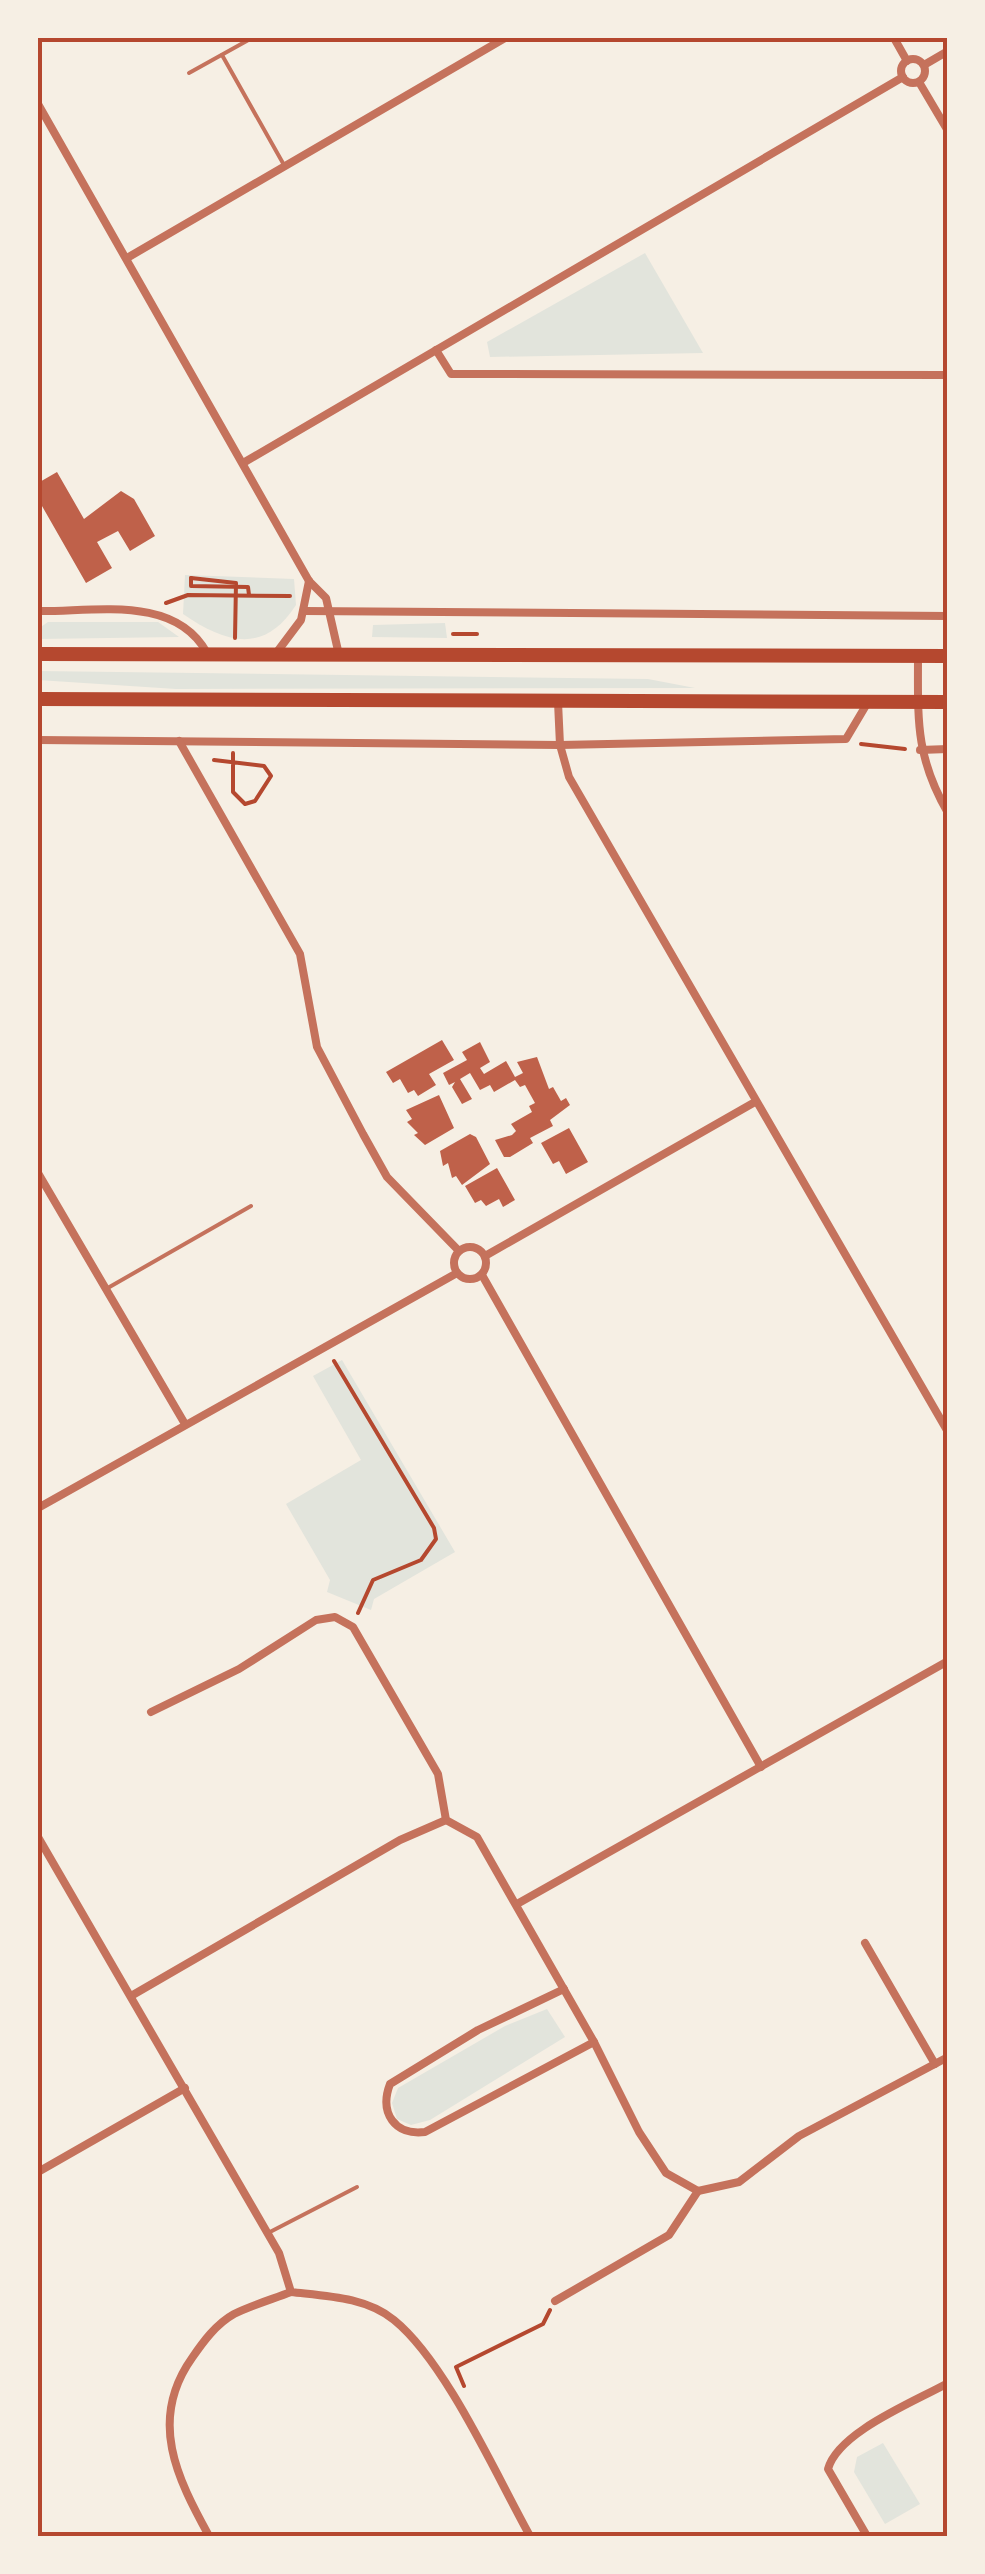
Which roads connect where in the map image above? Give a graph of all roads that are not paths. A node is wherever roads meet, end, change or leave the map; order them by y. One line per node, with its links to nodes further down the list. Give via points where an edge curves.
1 (252, 38): 5 (lane)
2 (505, 38): 13 (street)
3 (894, 38): 6 (street)
4 (948, 51): 7 (street)
5 (222, 55): 8 (lane); 13 (lane)
6 (907, 62): 7 (street); 9 (street)
7 (924, 65): 10 (street)
8 (189, 73)
9 (903, 77): 10 (street); 15 (street)
10 (919, 82): 12 (street)
11 (38, 104): 14 (street)
12 (948, 131)
13 (284, 165): 14 (street)
14 (126, 258): 17 (street)
15 (436, 350): 16 (street, via 451,374); 17 (street)
16 (948, 375)
17 (244, 463): 18 (street)
18 (309, 581): 19 (street); 20 (street)
19 (305, 611): 20 (street); 25 (street)
20 (330, 611): 22 (street); 26 (street)
21 (38, 612): 24 (street, via 160,614 196,636)
22 (948, 616)
23 (38, 654): 24 (highway)
24 (208, 654): 25 (highway)
25 (275, 654): 26 (highway)
26 (339, 654): 27 (highway)
27 (918, 656): 28 (highway); 32 (street)
28 (948, 656)
29 (38, 700): 30 (highway)
30 (558, 702): 31 (highway); 36 (street)
31 (868, 702): 32 (highway); 36 (street, via 846,739)
32 (918, 702): 33 (highway); 38 (street)
33 (948, 702)
34 (38, 740): 35 (street)
35 (179, 740): 36 (street); 43 (street, via 300,954 317,1047 363,1134 387,1177)
36 (560, 746): 40 (street, via 569,777)
37 (948, 749): 38 (street)
38 (920, 750): 39 (street)
39 (948, 813)
40 (756, 1102): 44 (street); 49 (street)
41 (38, 1173): 47 (street)
42 (251, 1206): 47 (lane)
43 (459, 1251): 44 (street, via 474,1247); 45 (street)
44 (485, 1256): 46 (street)
45 (457, 1274): 46 (street, via 466,1280); 48 (street)
46 (482, 1275): 53 (street)
47 (106, 1289): 48 (street)
48 (185, 1424): 50 (street)
49 (948, 1432)
50 (38, 1508)
51 (948, 1661): 53 (street)
52 (151, 1712): 54 (street, via 316,1620 335,1617 353,1627 438,1774)
53 (761, 1767): 56 (street)
54 (446, 1820): 56 (street, via 477,1837); 59 (street)
55 (38, 1837): 59 (street)
56 (517, 1904): 58 (street)
57 (865, 1942): 62 (street)
58 (564, 1989): 60 (street); 60 (street, via 478,2030 390,2084 385,2096 394,2126 407,2134 425,2132)
59 (131, 1996): 63 (street)
60 (594, 2042): 66 (street, via 666,2173)
61 (948, 2056): 62 (street)
62 (935, 2064): 66 (street, via 799,2136 738,2182)
63 (185, 2088): 64 (street); 67 (street)
64 (38, 2172)
65 (358, 2187): 67 (lane)
66 (698, 2191): 69 (street, via 670,2235)
67 (268, 2233): 68 (street)
68 (291, 2292): 71 (street, via 231,2315 206,2338 169,2403 177,2479); 72 (street, via 351,2298 394,2320 449,2394)
69 (555, 2302)
70 (948, 2383): 73 (street, via 832,2454 828,2469)
71 (210, 2536)
72 (530, 2536)
73 (868, 2536)

